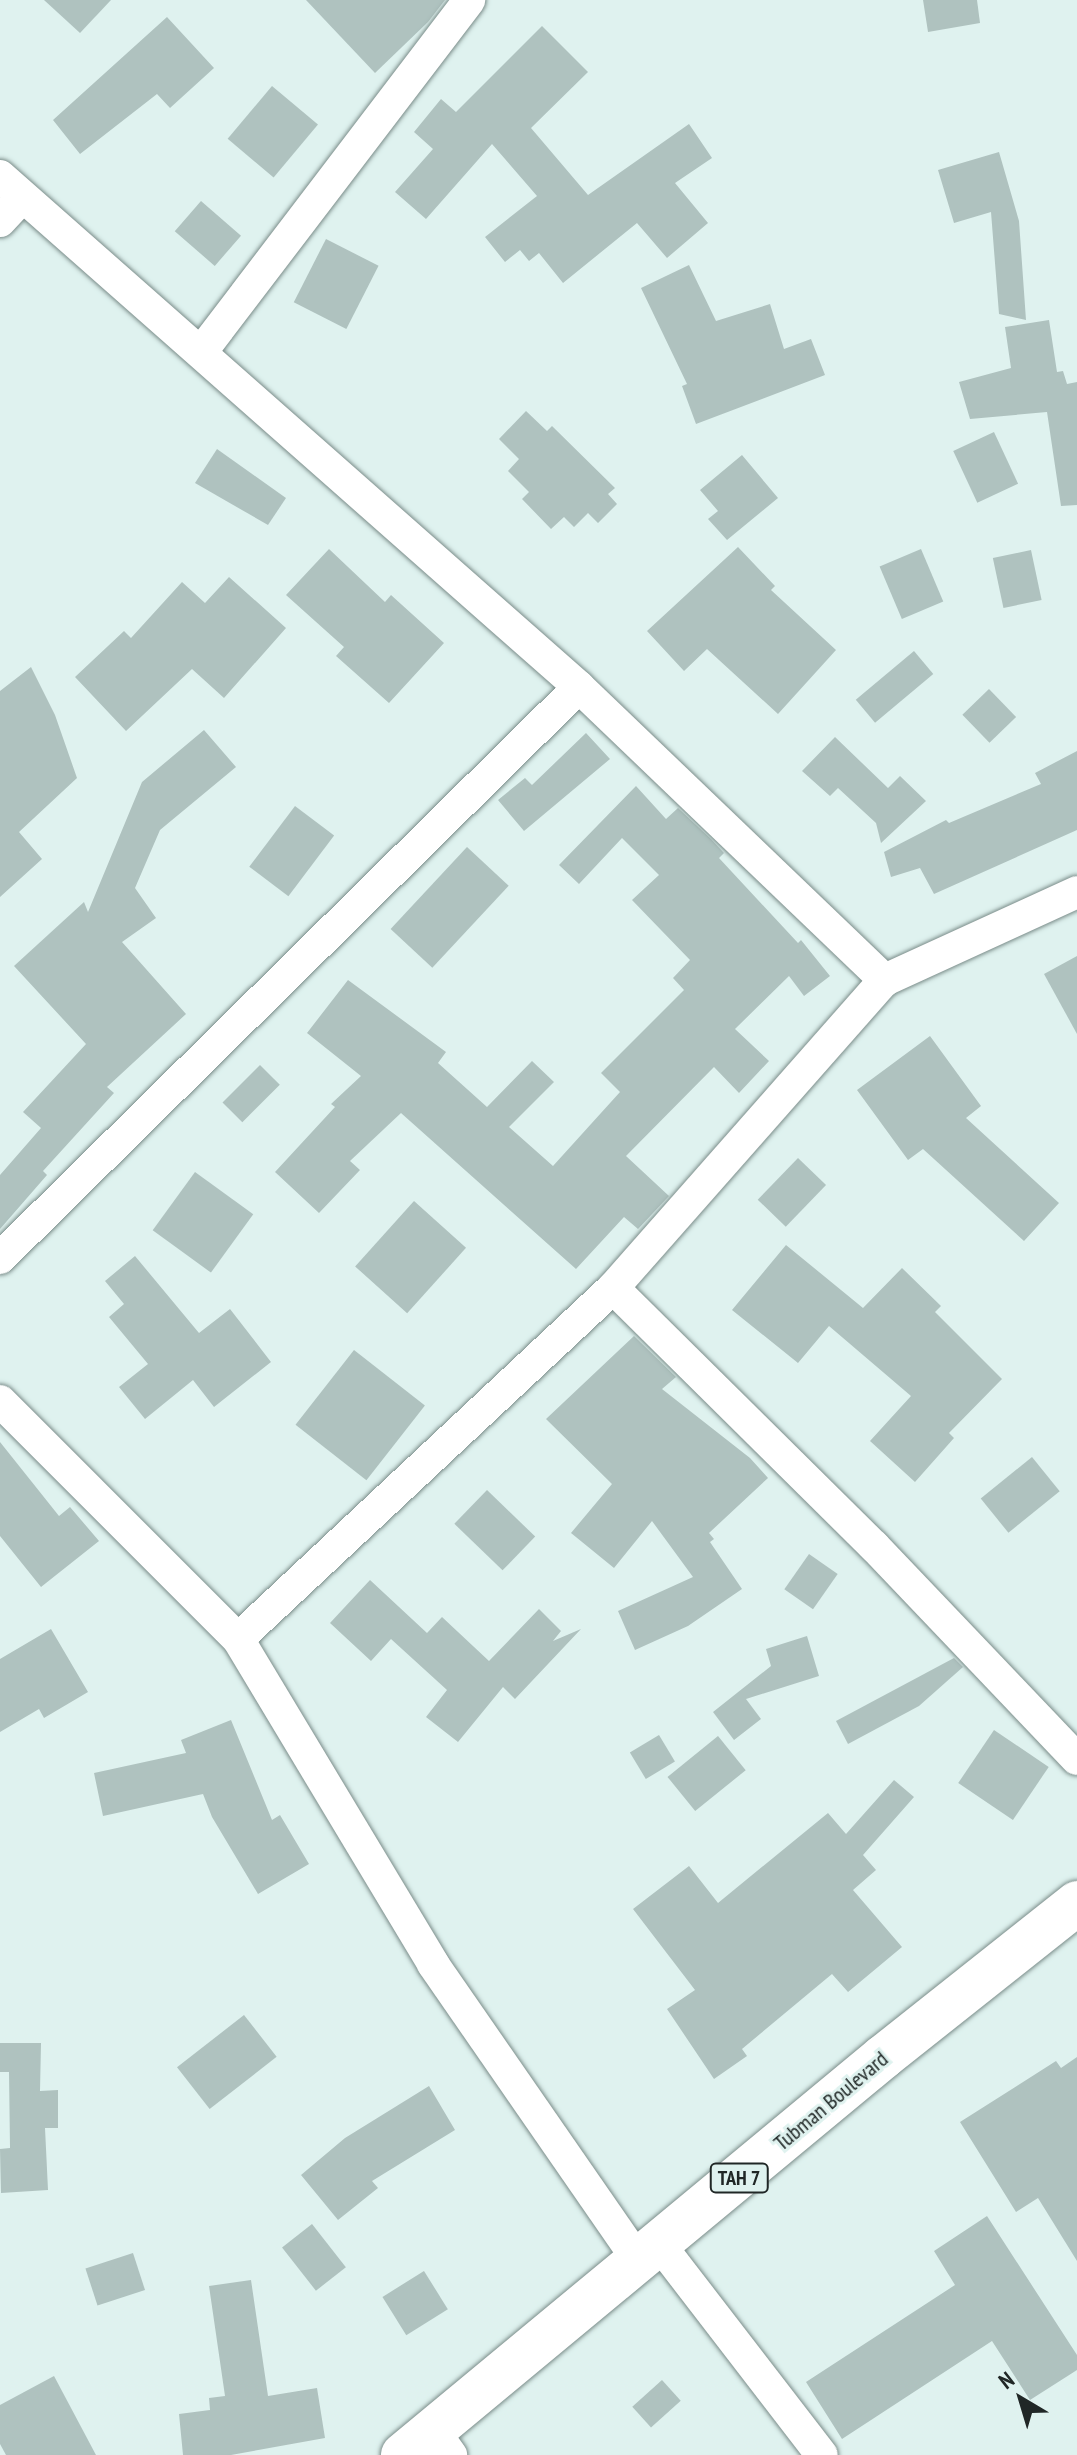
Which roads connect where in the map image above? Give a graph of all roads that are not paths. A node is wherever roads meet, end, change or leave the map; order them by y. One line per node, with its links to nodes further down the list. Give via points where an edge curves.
1 (469, 0): 4 (street)
2 (11, 186): 3 (street); 4 (street)
3 (0, 221)
4 (202, 351): 5 (street)
5 (579, 687): 7 (street); 8 (street)
6 (1077, 892): 7 (street)
7 (885, 980): 9 (street)
8 (0, 1258)
9 (613, 1288): 11 (street); 12 (street, via 874,1546)
10 (0, 1401): 11 (street)
11 (238, 1639): 14 (street, via 433,1964)
12 (1077, 1759)
13 (1077, 1903): 14 (highway, Tubman Boulevard / TAH 7)
14 (649, 2254): 15 (highway, Tubman Boulevard / TAH 7); 16 (street)
15 (429, 2447)
16 (822, 2455)

